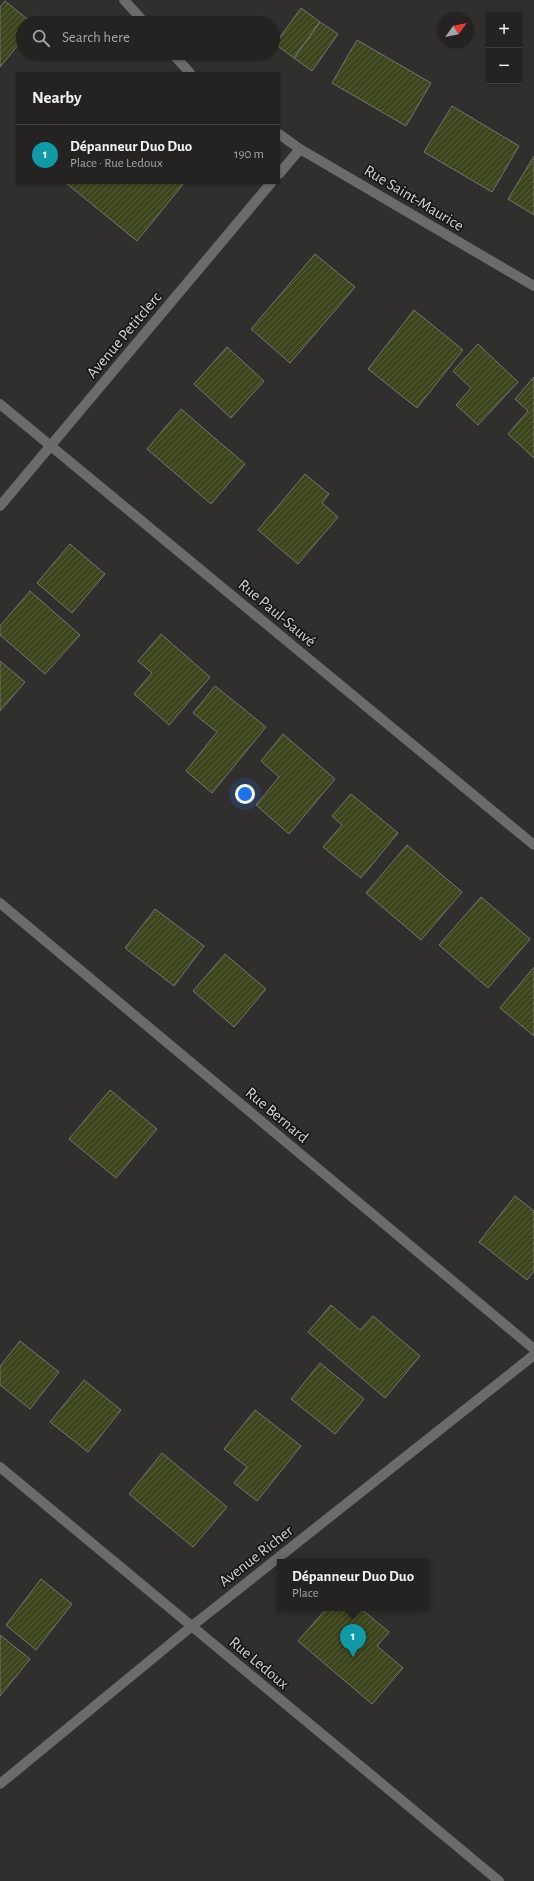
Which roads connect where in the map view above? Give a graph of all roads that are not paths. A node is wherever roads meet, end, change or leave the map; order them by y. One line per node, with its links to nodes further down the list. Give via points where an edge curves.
1 (124, 0): 2 (street)
2 (139, 16)
3 (178, 60): 4 (street)
4 (189, 72)
5 (280, 135): 6 (street, Rue Saint-Maurice)
6 (300, 149): 7 (street); 9 (street, Rue Saint-Maurice)
7 (280, 173)
8 (270, 184): 11 (street, Avenue Petitclerc)
9 (534, 286)
10 (0, 404): 11 (street, Rue Paul-Sauvé)
11 (51, 446): 12 (street, Avenue Petitclerc); 13 (street, Rue Paul-Sauvé)
12 (0, 506)
13 (534, 845)
14 (0, 903): 15 (street, Rue Bernard)
15 (534, 1349)
16 (534, 1355): 18 (street, Avenue Richer)
17 (0, 1467): 18 (street, Rue Ledoux)
18 (192, 1626): 19 (street, Avenue Richer); 20 (street, Rue Ledoux)
19 (0, 1784)
20 (499, 1881)

